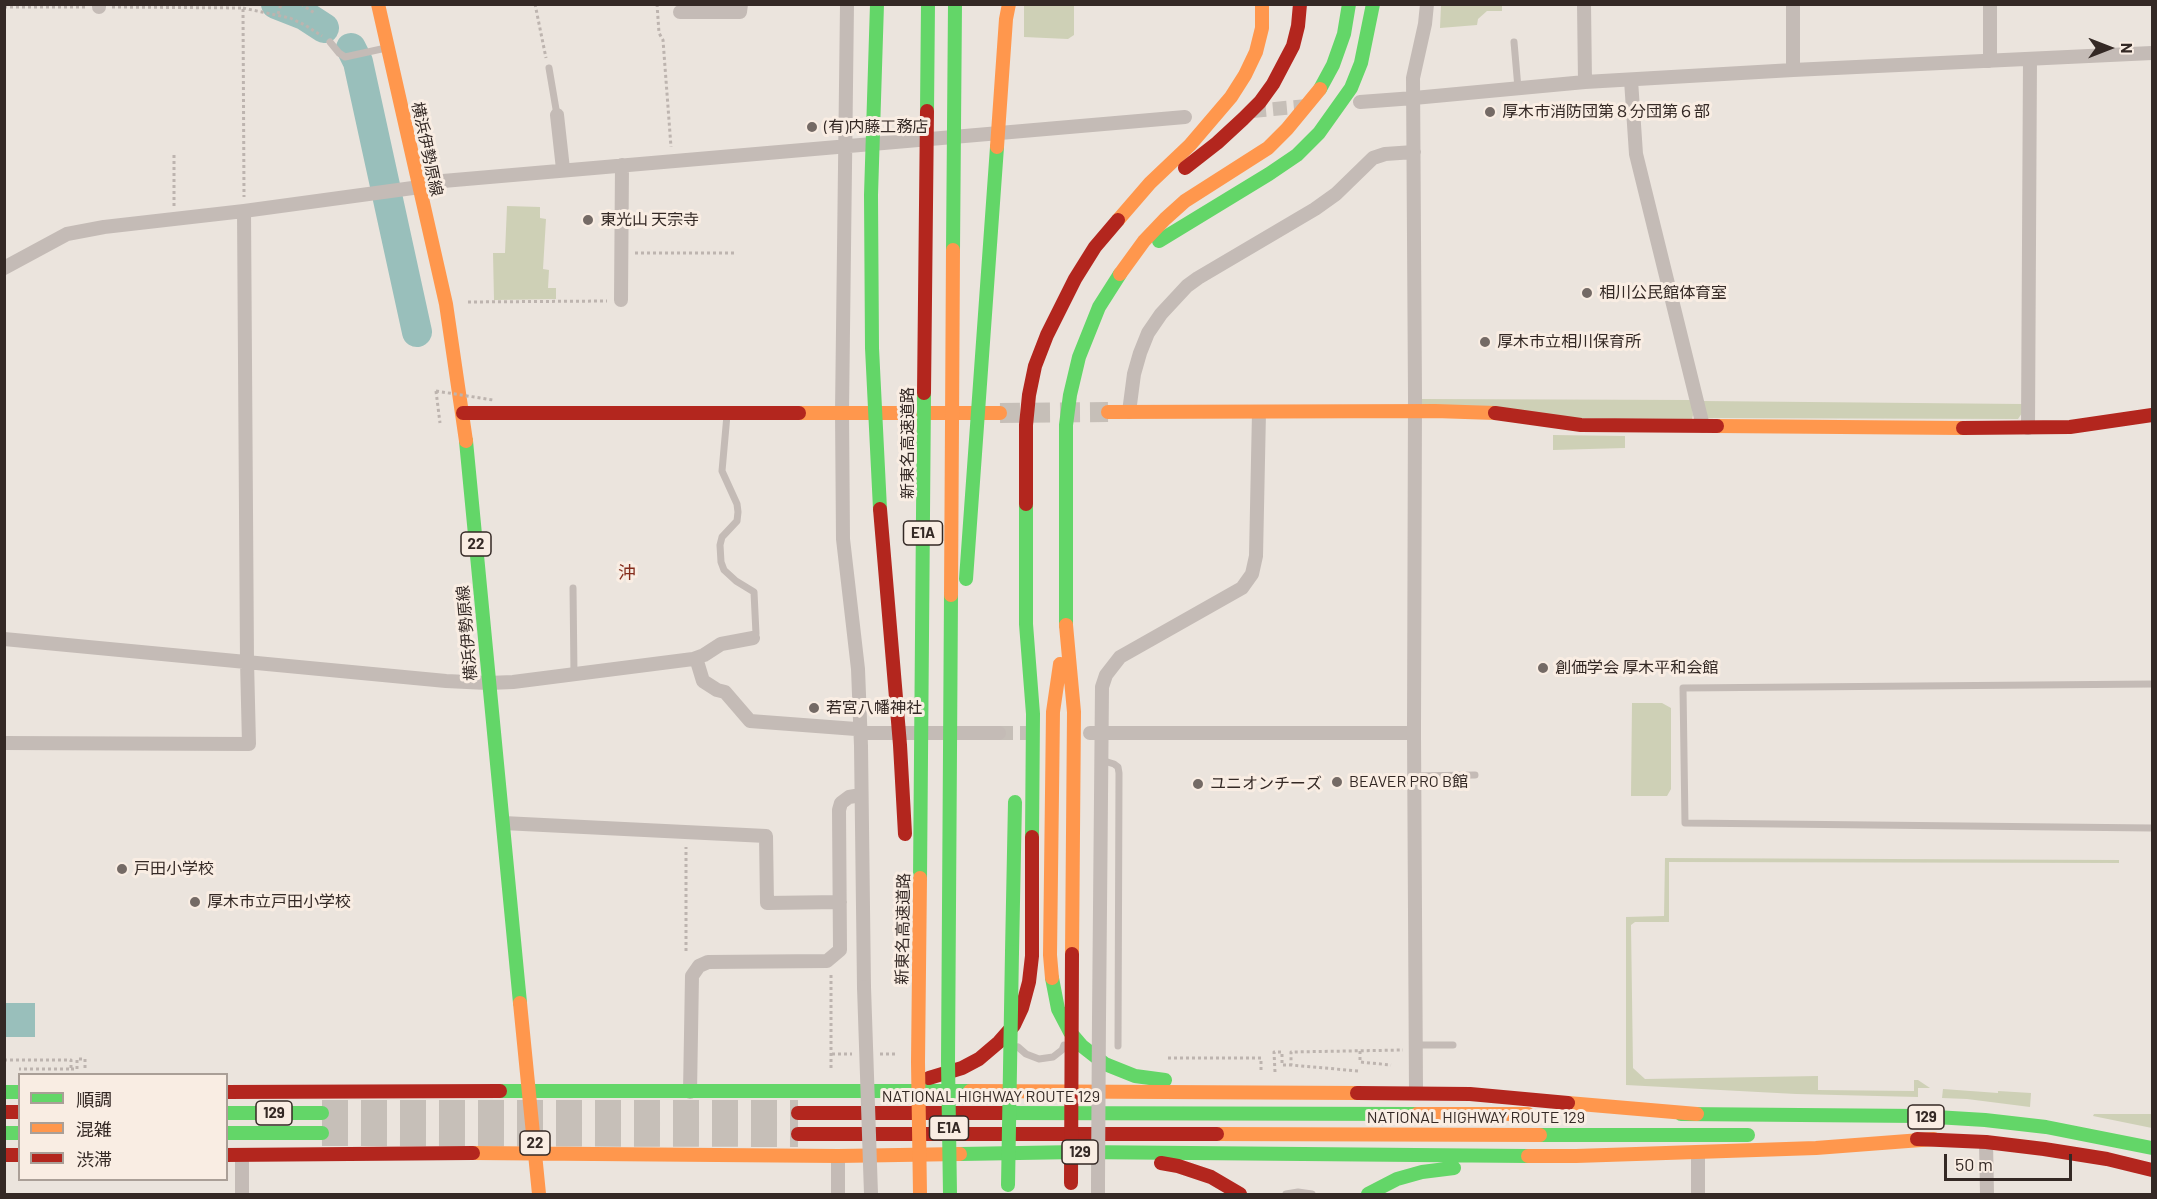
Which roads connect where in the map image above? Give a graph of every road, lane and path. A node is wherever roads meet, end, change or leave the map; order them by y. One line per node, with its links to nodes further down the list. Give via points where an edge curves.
1 (281, 4): 24 (path)
2 (301, 4): 25 (path)
3 (378, 4): 28 (main road, 横浜伊勢原線 / 22)
4 (535, 4): 32 (path)
5 (657, 4): 44 (path)
6 (741, 4): 23 (street, via 740,12)
7 (846, 4): 41 (street)
8 (877, 4): 110 (main road, bridge, via 872,348)
9 (928, 4): 110 (main road, 新東名高速道路 / E1A, bridge)
10 (955, 4): 109 (main road, E1A, bridge)
11 (1009, 4): 109 (main road, bridge, via 965,600 959,903)
12 (1262, 4): 50 (main road, via 1256,52 1231,97 1190,146)
13 (1300, 4): 50 (main road, via 1293,46 1260,102 1217,143)
14 (1349, 4): 54 (main road, via 1344,34 1317,94 1268,148 1185,201 1165,219)
15 (1373, 4): 54 (main road, via 1358,71 1319,133 1288,161 1173,231)
16 (1427, 4): 37 (street, via 1413,78)
17 (1584, 4): 35 (street)
18 (1793, 4): 33 (street)
19 (1990, 4): 31 (street)
20 (99, 6): 21 (path); 22 (path)
21 (4, 7)
22 (243, 8): 24 (path); 48 (path)
23 (680, 12)
24 (279, 13): 26 (path)
25 (316, 14)
26 (330, 42): 28 (lane, via 345,57)
27 (1514, 42): 36 (lane)
28 (388, 47): 47 (main road, 横浜伊勢原線 / 22)
29 (2152, 53): 30 (street)
30 (2030, 59): 31 (street); 69 (street)
31 (1990, 61): 33 (street)
32 (549, 68): 39 (lane)
33 (1793, 70): 34 (street)
34 (1631, 80): 35 (street); 68 (street, via 1636,154)
35 (1585, 82): 36 (street)
36 (1518, 88): 37 (street)
37 (1414, 99): 38 (street); 42 (street)
38 (1360, 102)
39 (556, 115): 46 (street)
40 (1185, 117): 41 (street)
41 (845, 146): 44 (street); 60 (street)
42 (1414, 152): 58 (street); 62 (street, via 1373,158 1315,209 1187,286 1148,333 1134,374)
43 (174, 155): 49 (path)
44 (672, 160): 45 (street)
45 (622, 165): 46 (street); 51 (street)
46 (563, 169): 47 (street, via 443,181)
47 (420, 187): 48 (street); 64 (main road, 横浜伊勢原線 / 22, via 446,304)
48 (244, 211): 49 (street); 76 (street)
49 (174, 219): 53 (street, via 67,234)
50 (1116, 221): 71 (main road, via 1075,279 1035,366 1026,425)
51 (621, 253): 52 (path); 55 (street)
52 (735, 253)
53 (4, 268)
54 (1121, 272): 72 (main road, via 1099,307 1079,357 1070,395 1066,424)
55 (621, 300): 56 (path)
56 (468, 302)
57 (493, 400): 67 (path, bridge, via 436,391)
58 (1415, 411): 63 (main road); 68 (main road, via 1489,412 1581,425); 84 (street)
59 (727, 412): 60 (main road); 64 (main road); 73 (lane, via 722,471 738,512 737,521 722,537 721,562 736,581 754,592)
60 (842, 412): 65 (main road); 81 (street, via 843,538)
61 (1108, 412): 62 (main road)
62 (1129, 412): 63 (main road)
63 (1259, 412): 83 (street, via 1256,556 1252,574 1242,588 1120,657 1102,687)
64 (463, 413): 78 (main road, 横浜伊勢原線 / 22)
65 (1000, 413)
66 (2152, 415): 69 (main road, via 2070,427)
67 (440, 423)
68 (1703, 426): 69 (main road)
69 (2028, 428)
70 (573, 588): 77 (lane)
71 (1026, 624): 80 (main road); 97 (main road, via 1034,714 1032,956 1029,982)
72 (1066, 625): 98 (main road, via 1053,712 1050,955 1056,1001); 145 (main road, bridge, via 1074,712)
73 (753, 638): 75 (street, via 721,644)
74 (4, 639): 76 (street)
75 (696, 658): 77 (street); 81 (street, via 703,681 725,692 750,721 856,729)
76 (247, 661): 78 (street); 85 (street, via 249,744)
77 (574, 674): 78 (street)
78 (488, 683): 91 (main road, 横浜伊勢原線 / 22)
79 (2152, 684): 92 (lane, via 1683,688 1684,823)
80 (1018, 698)
81 (861, 733): 82 (street); 90 (street)
82 (999, 733)
83 (1095, 733): 84 (street); 86 (street)
84 (1414, 733): 88 (street)
85 (4, 742)
86 (1101, 760): 100 (lane, via 1114,764 1119,773); 144 (street, bridge)
87 (1475, 775): 88 (lane)
88 (1414, 776): 101 (street)
89 (1016, 790): 146 (main road, bridge)
90 (861, 795): 94 (street, via 849,797 839,810); 150 (street, bridge)
91 (503, 823): 93 (street); 121 (main road, 横浜伊勢原線 / 22)
92 (2152, 828)
93 (686, 832): 94 (street, via 766,836 767,903); 95 (path)
94 (840, 902): 96 (street, via 840,950)
95 (686, 951)
96 (831, 958): 103 (path); 123 (street, via 699,966 692,975)
97 (1014, 1025): 98 (lane, via 1019,1049 1039,1059 1053,1057 1062,1050); 120 (main road, via 979,1059 962,1068 934,1078)
98 (1070, 1032): 124 (main road, via 1105,1064 1135,1076)
99 (1453, 1045): 101 (lane)
100 (1118, 1046)
101 (1410, 1048): 102 (path); 125 (street)
102 (1360, 1051): 111 (path, via 1291,1052); 112 (path, via 1360,1062)
103 (831, 1054): 104 (path); 116 (path)
104 (855, 1054)
105 (879, 1054): 106 (path)
106 (902, 1054)
107 (1168, 1058): 117 (path, via 1261,1058)
108 (4, 1060): 113 (path, via 71,1060)
109 (948, 1061): 152 (main road, E1A, bridge)
110 (918, 1062): 151 (main road, E1A, bridge)
111 (1291, 1065): 118 (path, via 1282,1065 1282,1052 1274,1053); 119 (path)
112 (1390, 1065)
113 (71, 1069): 114 (path); 115 (path, via 77,1069 77,1059 85,1059)
114 (16, 1070)
115 (85, 1070)
116 (831, 1070)
117 (1261, 1070)
118 (1275, 1072)
119 (1369, 1072)
120 (837, 1090): 123 (main road, 129); 124 (main road, 129)
121 (530, 1091): 122 (main road, 129); 123 (main road, 129); 137 (main road, 横浜伊勢原線 / 22)
122 (228, 1092)
123 (690, 1092)
124 (1295, 1092): 125 (main road, 129)
125 (1416, 1093): 129 (main road, 129, via 1470,1094)
126 (228, 1113): 127 (main road, 129)
127 (322, 1113)
128 (798, 1113): 129 (main road, NATIONAL HIGHWAY ROUTE 129 / 129)
129 (1697, 1114): 135 (main road, NATIONAL HIGHWAY ROUTE 129 / 129, via 1985,1120 2057,1129)
130 (228, 1133): 131 (main road, 129)
131 (322, 1133)
132 (798, 1134): 133 (main road, NATIONAL HIGHWAY ROUTE 129 / 129, via 1771,1135)
133 (1934, 1139): 134 (main road, NATIONAL HIGHWAY ROUTE 129 / 129); 138 (main road, 129)
134 (1986, 1142): 143 (main road, NATIONAL HIGHWAY ROUTE 129 / 129, via 2107,1159); 158 (street)
135 (2152, 1148)
136 (1078, 1152): 141 (main road, 129); 142 (main road, 129); 153 (main road, via 1178,1166 1211,1177)
137 (536, 1153): 140 (main road, 129); 141 (main road, 129); 148 (main road, 横浜伊勢原線 / 22)
138 (1698, 1153): 142 (main road, 129); 157 (street)
139 (228, 1155): 140 (main road, 129)
140 (242, 1155): 147 (street)
141 (838, 1155): 149 (street)
142 (1576, 1156): 156 (main road, via 1422,1172)
143 (2152, 1170)
144 (1098, 1188)
145 (1071, 1189)
146 (1008, 1190)
147 (242, 1194)
148 (540, 1194)
149 (838, 1194)
150 (871, 1194)
151 (920, 1194)
152 (950, 1194)
153 (1240, 1194)
154 (1286, 1194): 155 (lane)
155 (1312, 1194)
156 (1368, 1194)
157 (1698, 1194)
158 (1987, 1194)

